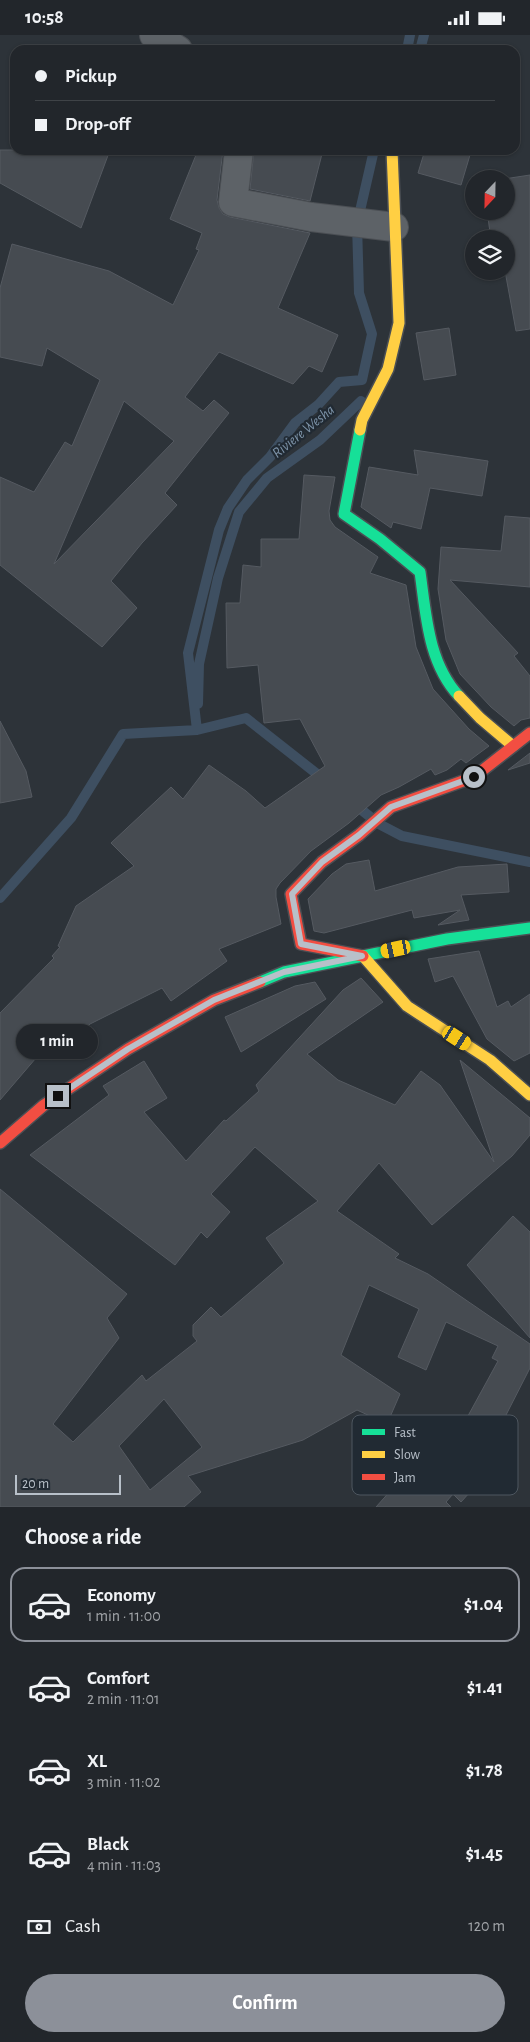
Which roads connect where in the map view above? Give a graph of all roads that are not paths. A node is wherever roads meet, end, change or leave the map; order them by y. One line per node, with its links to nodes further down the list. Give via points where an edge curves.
1 (154, 35): 2 (street)
2 (170, 45)
3 (238, 155): 5 (street, via 233,202 311,217)
4 (392, 155): 5 (street)
5 (394, 227): 7 (street, via 399,323 388,369 362,420 344,514 420,572 431,644 447,683)
6 (530, 733): 7 (street)
7 (512, 746): 9 (street, via 474,777 391,807 322,862 292,894 301,944)
8 (530, 928): 9 (street, via 447,939)
9 (362, 956): 10 (street, via 407,1006 490,1060); 11 (street, via 284,972 214,1000 128,1049 44,1105)
10 (530, 1095)
11 (0, 1143)

